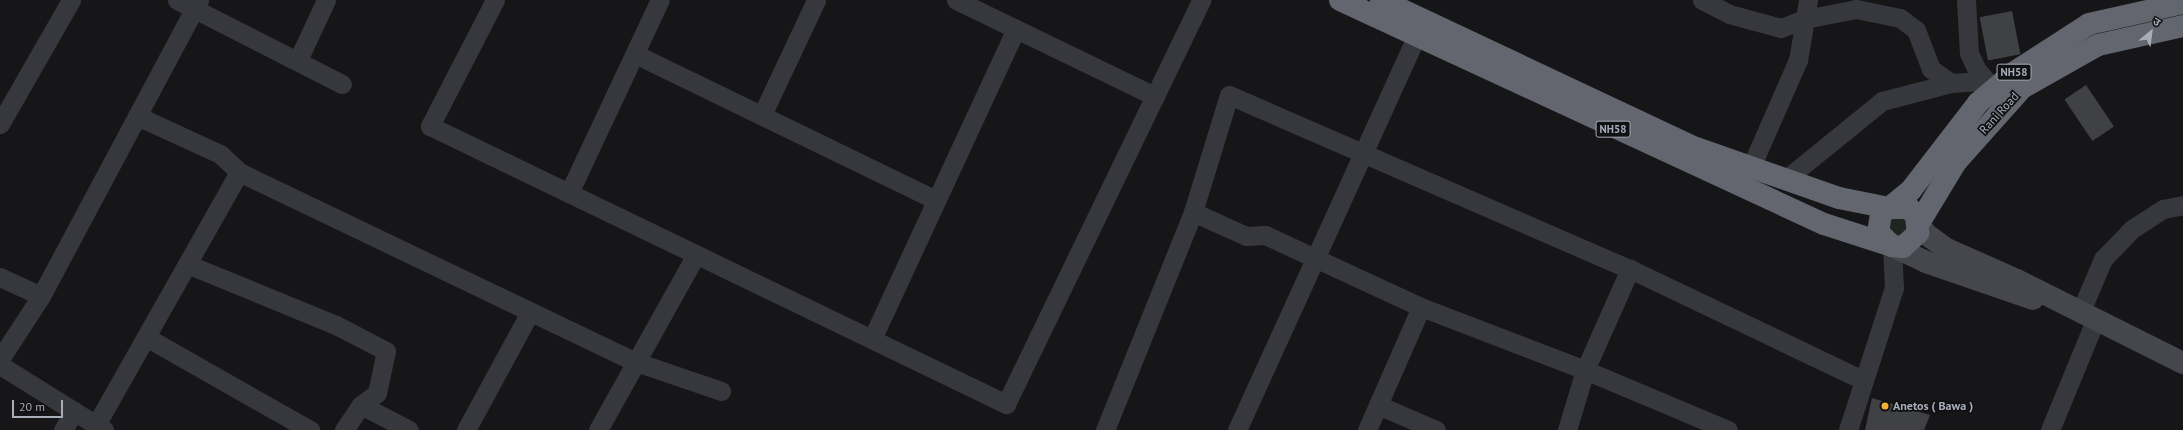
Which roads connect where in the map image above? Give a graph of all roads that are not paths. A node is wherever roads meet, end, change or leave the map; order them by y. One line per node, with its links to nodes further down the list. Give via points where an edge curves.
1 (71, 0): 28 (street)
2 (177, 0): 15 (street)
3 (326, 0): 21 (street)
4 (495, 0): 33 (street, via 430,126)
5 (660, 0): 20 (street)
6 (816, 0): 26 (street)
7 (956, 0): 18 (street)
8 (1201, 0): 25 (street)
9 (1340, 0): 19 (highway, NH58)
10 (1381, 0): 30 (highway, NH58, via 1696,148)
11 (1702, 0): 16 (street, via 1729,14 1780,28)
12 (1808, 0): 16 (street)
13 (1966, 0): 24 (street, via 1969,53 1977,70)
14 (2183, 3): 24 (highway, NH58, via 2089,24)
15 (197, 4): 21 (street); 27 (street)
16 (1804, 19): 22 (street, via 1856,9 1900,18 1916,30 1931,69); 30 (street, via 1798,60)
17 (2183, 26): 24 (highway, Rani Road / NH58, via 2098,45 2022,88)
18 (1016, 29): 25 (street); 34 (street)
19 (1416, 37): 29 (street); 39 (highway, NH58, via 1824,224)
20 (635, 54): 26 (street); 33 (street)
21 (298, 60): 23 (street)
22 (1951, 83): 24 (street, via 1977,81); 32 (street, via 1882,101)
23 (342, 84)
24 (2000, 95): 36 (highway, NH58, via 1911,190); 38 (highway, Rani Road / NH58)
25 (1155, 96): 50 (street, via 1006,404)
26 (762, 115): 34 (street)
27 (137, 116): 31 (street, via 220,154); 45 (street)
28 (0, 124)
29 (1362, 156): 37 (street, via 1229,95); 41 (street); 43 (street)
30 (1750, 167): 32 (highway, NH58)
31 (239, 172): 42 (street); 47 (street)
32 (1786, 180): 36 (highway, NH58, via 1839,198)
33 (569, 193): 40 (street)
34 (936, 200): 50 (street)
35 (2183, 205): 48 (street, via 2163,209 2132,229 2102,259)
36 (1889, 208): 38 (highway, NH58, via 1909,208); 39 (highway, NH58, via 1878,224 1882,239)
37 (1193, 212): 41 (street, via 1246,236 1265,234); 69 (street)
38 (1919, 223): 39 (highway, NH58, via 1913,242 1903,247); 48 (street, via 1926,234 1947,249 2017,280)
39 (1892, 246): 48 (street, via 2016,296); 56 (street, via 1894,288)
40 (696, 255): 50 (street); 52 (street)
41 (1316, 258): 46 (street); 70 (street)
42 (187, 264): 49 (street); 59 (street, via 336,325 386,351 377,393)
43 (1630, 269): 55 (street); 56 (street)
44 (0, 278): 45 (street)
45 (41, 296): 51 (street)
46 (1421, 306): 55 (street); 58 (street)
47 (530, 312): 52 (street); 67 (street)
48 (2079, 313): 53 (street); 75 (street)
49 (146, 337): 61 (street); 64 (street)
50 (872, 339)
51 (0, 359)
52 (636, 362): 57 (street); 68 (street)
53 (2183, 363)
54 (0, 365): 60 (street)
55 (1585, 370): 62 (street); 73 (street)
56 (1861, 379): 74 (street)
57 (721, 391)
58 (1378, 405): 71 (street); 72 (street)
59 (361, 406): 65 (street); 66 (street)
60 (74, 411): 61 (street); 63 (street)
61 (100, 428)
62 (1718, 428)
63 (63, 430)
64 (310, 430)
65 (344, 430)
66 (409, 430)
67 (466, 430)
68 (598, 430)
69 (1105, 430)
70 (1237, 430)
71 (1367, 430)
72 (1436, 430)
73 (1567, 430)
74 (1848, 430)
75 (2050, 430)

